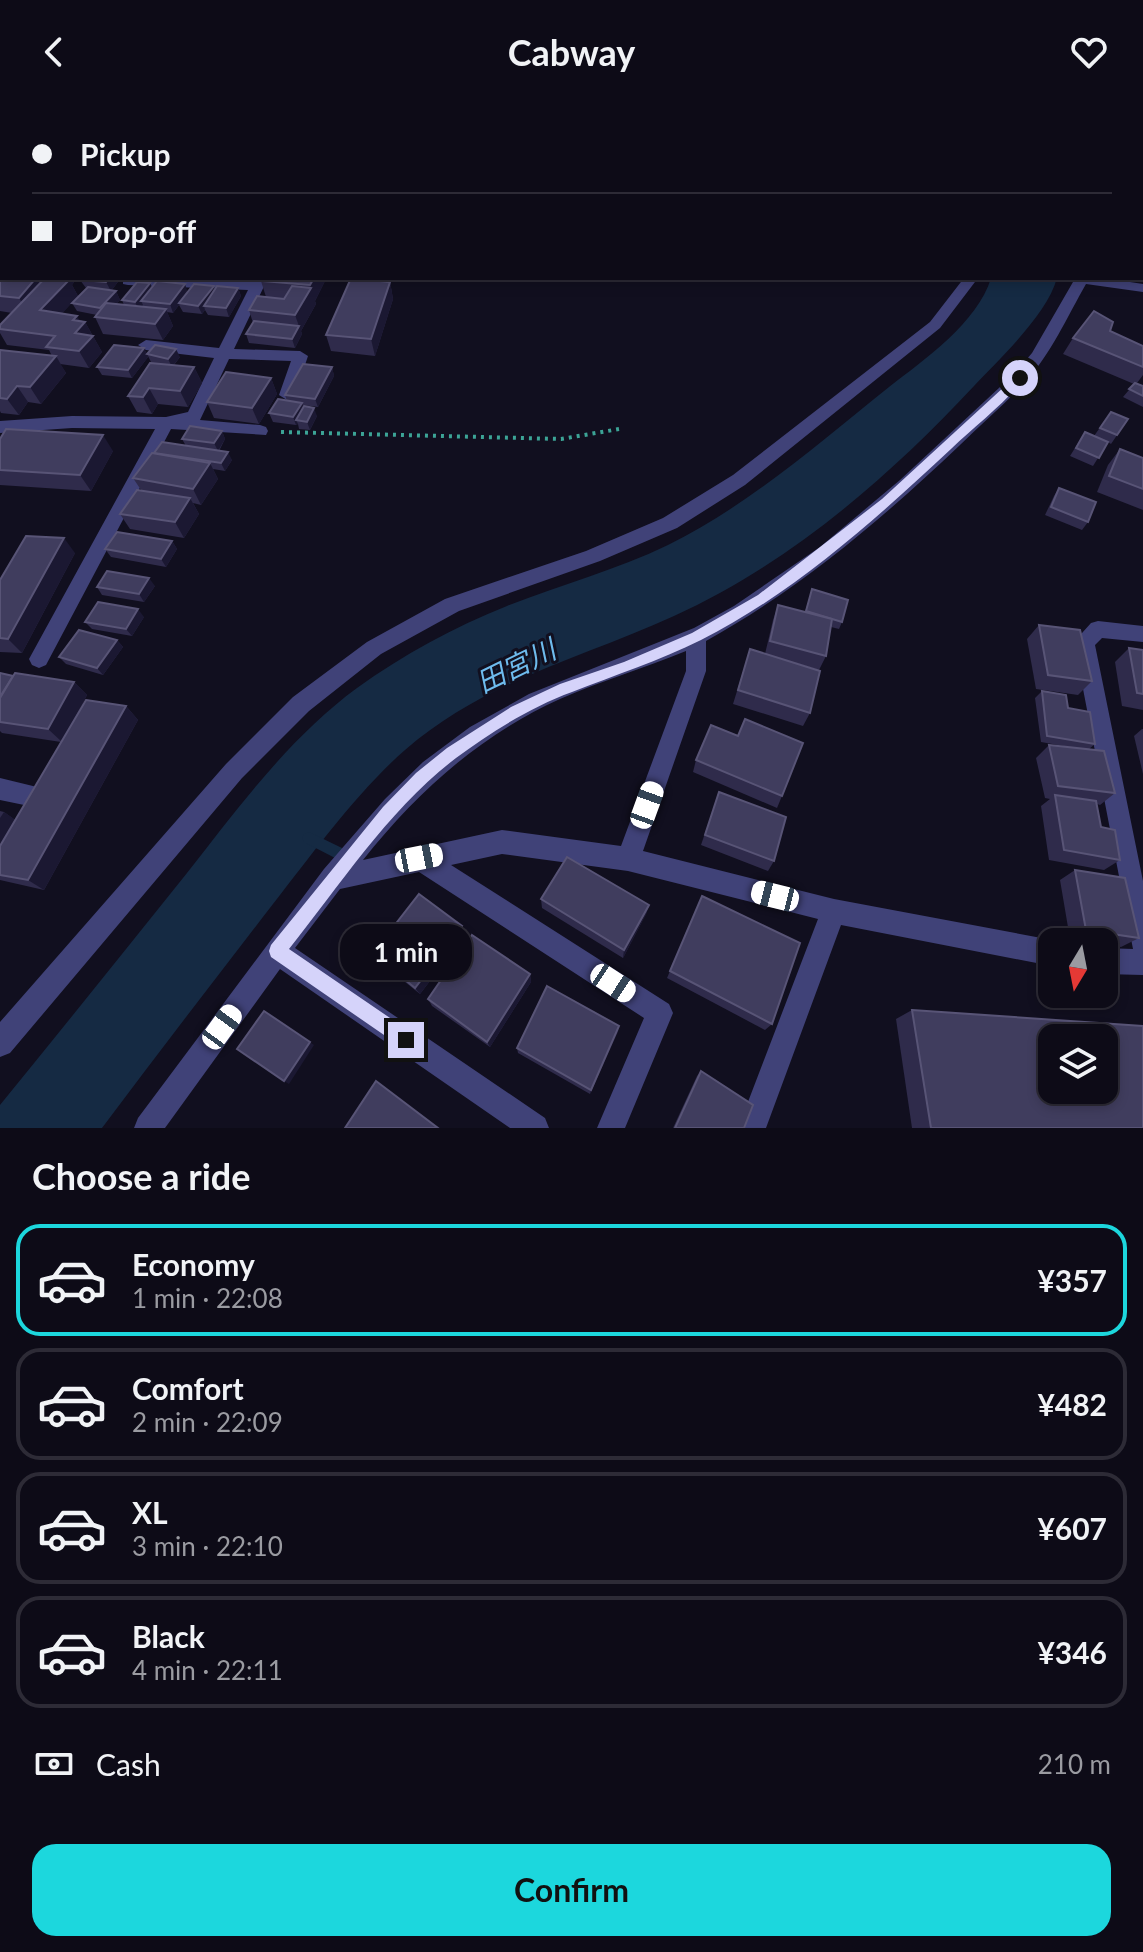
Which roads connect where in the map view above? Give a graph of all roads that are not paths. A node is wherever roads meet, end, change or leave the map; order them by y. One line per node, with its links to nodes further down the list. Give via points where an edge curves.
1 (129, 280): 5 (street)
2 (969, 280): 27 (street, via 935,325 739,480 670,523 452,605 374,648 301,704 234,771)
3 (1081, 280): 14 (street, via 1038,355 886,502 763,598)
4 (1094, 280): 6 (street)
5 (259, 282): 8 (street)
6 (1143, 288)
7 (146, 345): 8 (street)
8 (225, 354): 9 (street, via 300,356); 10 (street, via 194,416)
9 (287, 395)
10 (166, 423): 11 (street, via 72,422); 12 (street); 15 (street)
11 (8, 431)
12 (260, 431)
13 (1143, 634): 22 (street, via 1098,629 1084,642)
14 (696, 636): 19 (street, via 696,671); 20 (street, via 564,688 483,731 421,778)
15 (39, 659)
16 (0, 789): 17 (street)
17 (29, 795)
18 (419, 858): 19 (street, via 502,842); 20 (street); 30 (street, via 660,1013)
19 (628, 859): 21 (street)
20 (333, 878): 24 (street)
21 (834, 911): 23 (street); 31 (street)
22 (1143, 943)
23 (1038, 950)
24 (277, 951): 28 (street); 29 (street)
25 (1118, 961): 26 (street)
26 (1143, 962)
27 (0, 1043)
28 (148, 1128)
29 (535, 1128)
30 (611, 1128)
31 (752, 1128)

